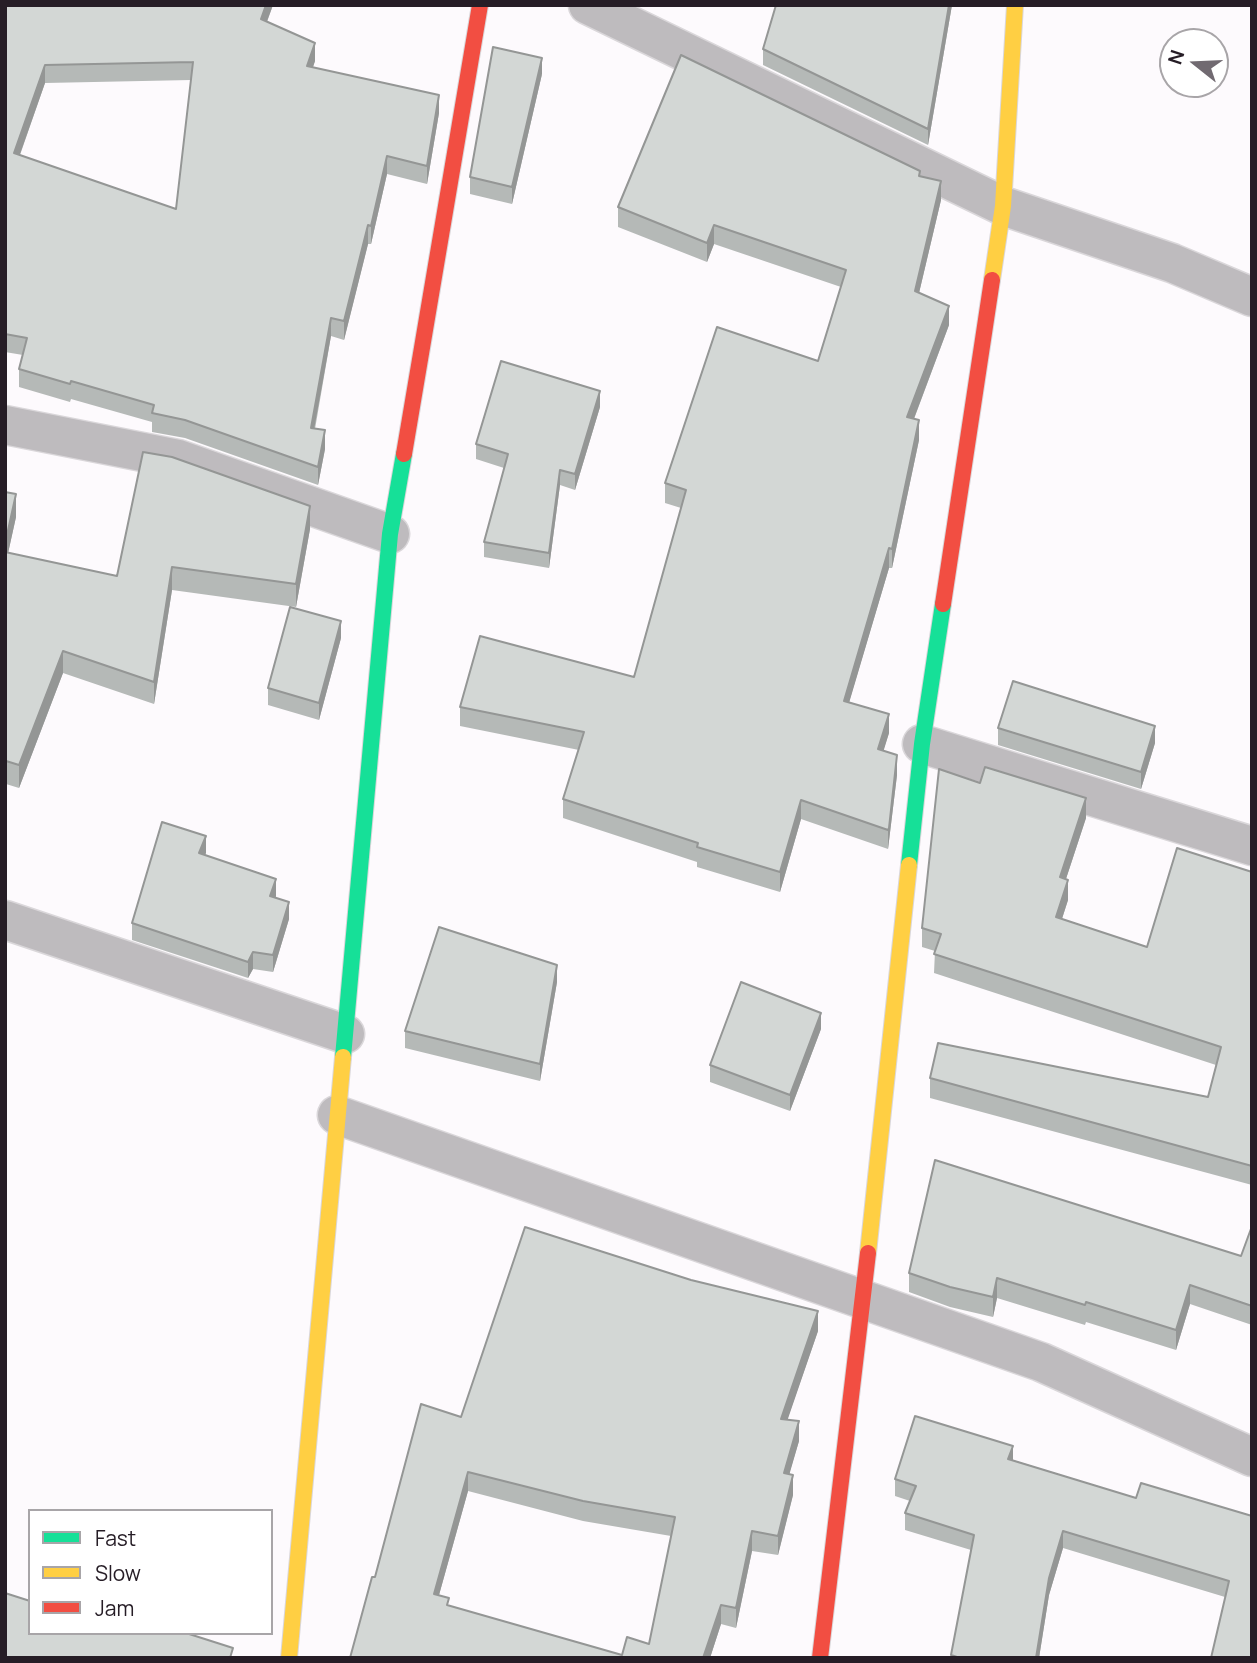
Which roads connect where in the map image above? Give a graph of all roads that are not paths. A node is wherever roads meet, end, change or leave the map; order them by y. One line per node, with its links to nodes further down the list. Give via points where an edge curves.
1 (480, 5): 7 (street)
2 (588, 5): 4 (street)
3 (1015, 5): 4 (street)
4 (1003, 206): 5 (street, via 1172,263); 8 (street)
5 (1252, 297)
6 (5, 425): 7 (street, via 178,458)
7 (390, 534): 11 (street)
8 (922, 744): 9 (street); 13 (street)
9 (1252, 846)
10 (5, 919): 11 (street)
11 (345, 1034): 12 (street)
12 (337, 1115): 13 (street); 15 (street)
13 (863, 1300): 14 (street, via 1041,1362); 16 (street)
14 (1252, 1457)
15 (289, 1658)
16 (820, 1658)

